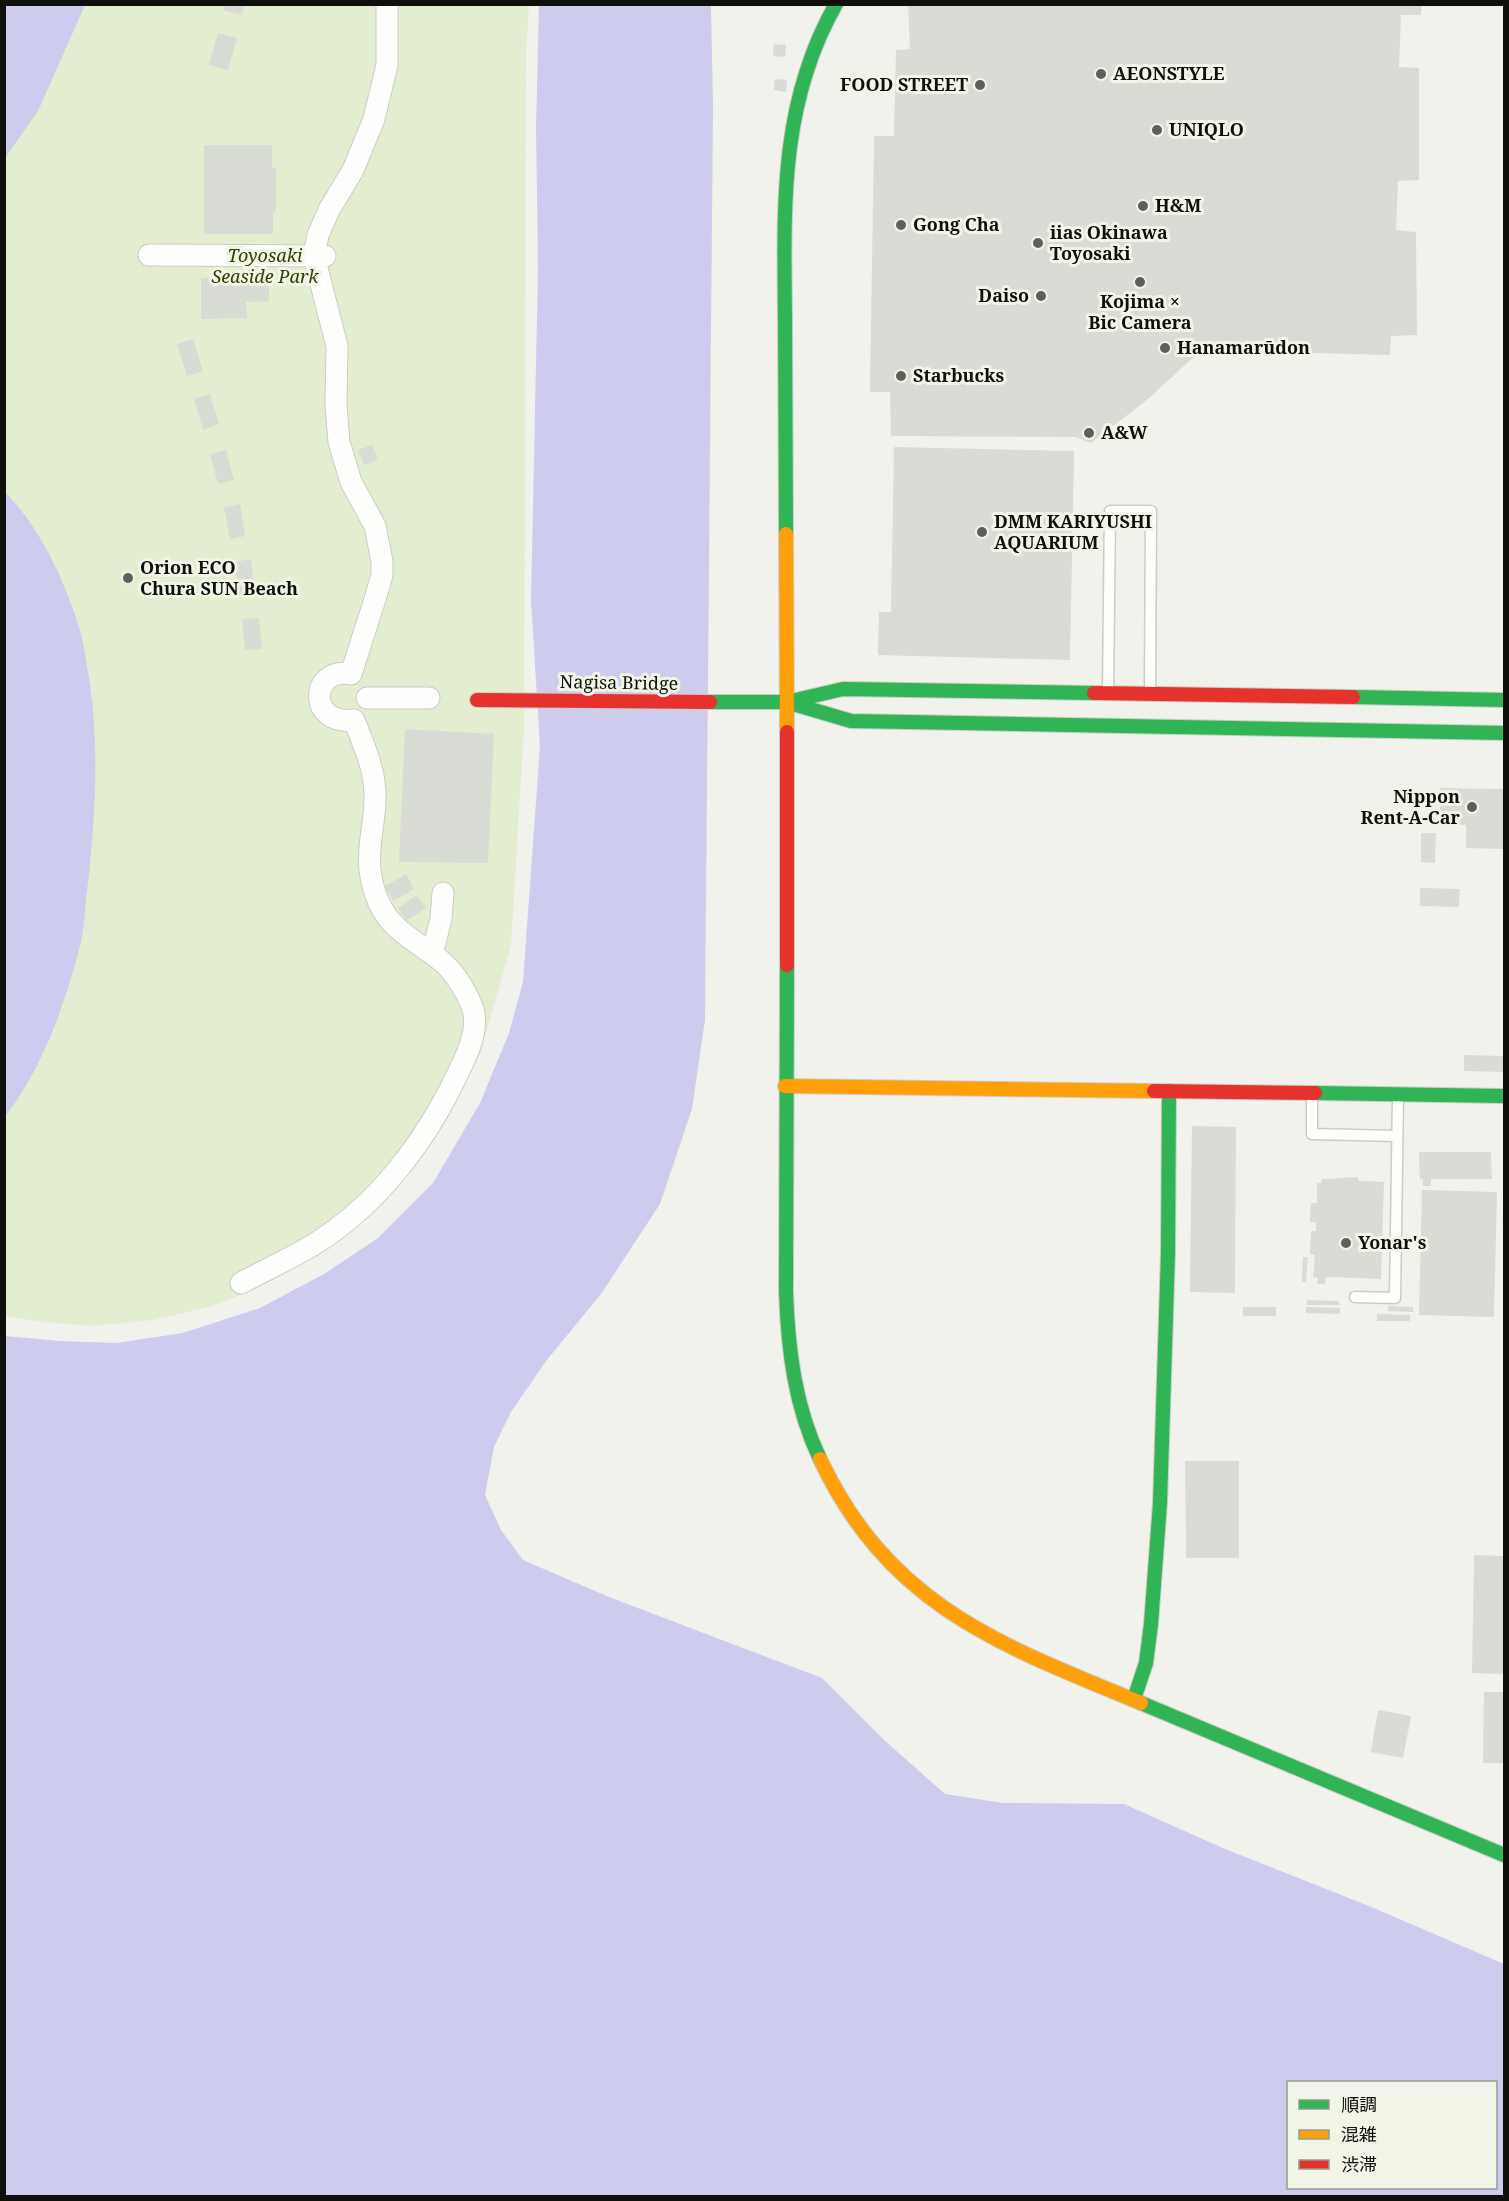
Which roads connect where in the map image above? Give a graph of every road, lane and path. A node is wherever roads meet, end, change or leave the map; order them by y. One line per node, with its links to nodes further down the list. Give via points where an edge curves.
1 (387, 4): 4 (street, via 387,65 374,119 353,170 322,225 318,235)
2 (836, 4): 12 (street, via 805,74 787,165)
3 (149, 255): 4 (street)
4 (319, 256): 5 (street, via 337,346 339,442 351,482 375,526 382,561 382,575)
5 (351, 674): 8 (street, via 364,685); 13 (street, via 329,678 318,696 333,718)
6 (1108, 693): 7 (street); 7 (lane, via 1110,511 1140,511 1151,512); 12 (street, via 843,689)
7 (1150, 694): 11 (street)
8 (367, 698): 9 (street); 13 (street)
9 (429, 698)
10 (477, 700): 12 (street, Nagisa Bridge)
11 (1504, 700)
12 (787, 702): 14 (street, via 851,721); 17 (street)
13 (354, 720): 16 (street, via 374,781 369,871 376,894 384,914 397,929)
14 (1504, 733)
15 (443, 893): 16 (street)
16 (432, 954): 23 (street, via 466,993 475,1015 465,1059 446,1098 413,1150 384,1185 342,1224 313,1245)
17 (785, 1086): 18 (street); 25 (street, via 790,1353 801,1407 832,1483 884,1557 946,1611 1040,1661)
18 (1169, 1091): 19 (street); 25 (street, via 1160,1503 1146,1663)
19 (1312, 1093): 20 (street); 22 (lane, via 1312,1134)
20 (1398, 1094): 21 (street); 22 (lane)
21 (1504, 1096)
22 (1397, 1136): 24 (lane, via 1395,1298)
23 (241, 1283)
24 (1355, 1297)
25 (1134, 1700): 26 (street)
26 (1504, 1855)

